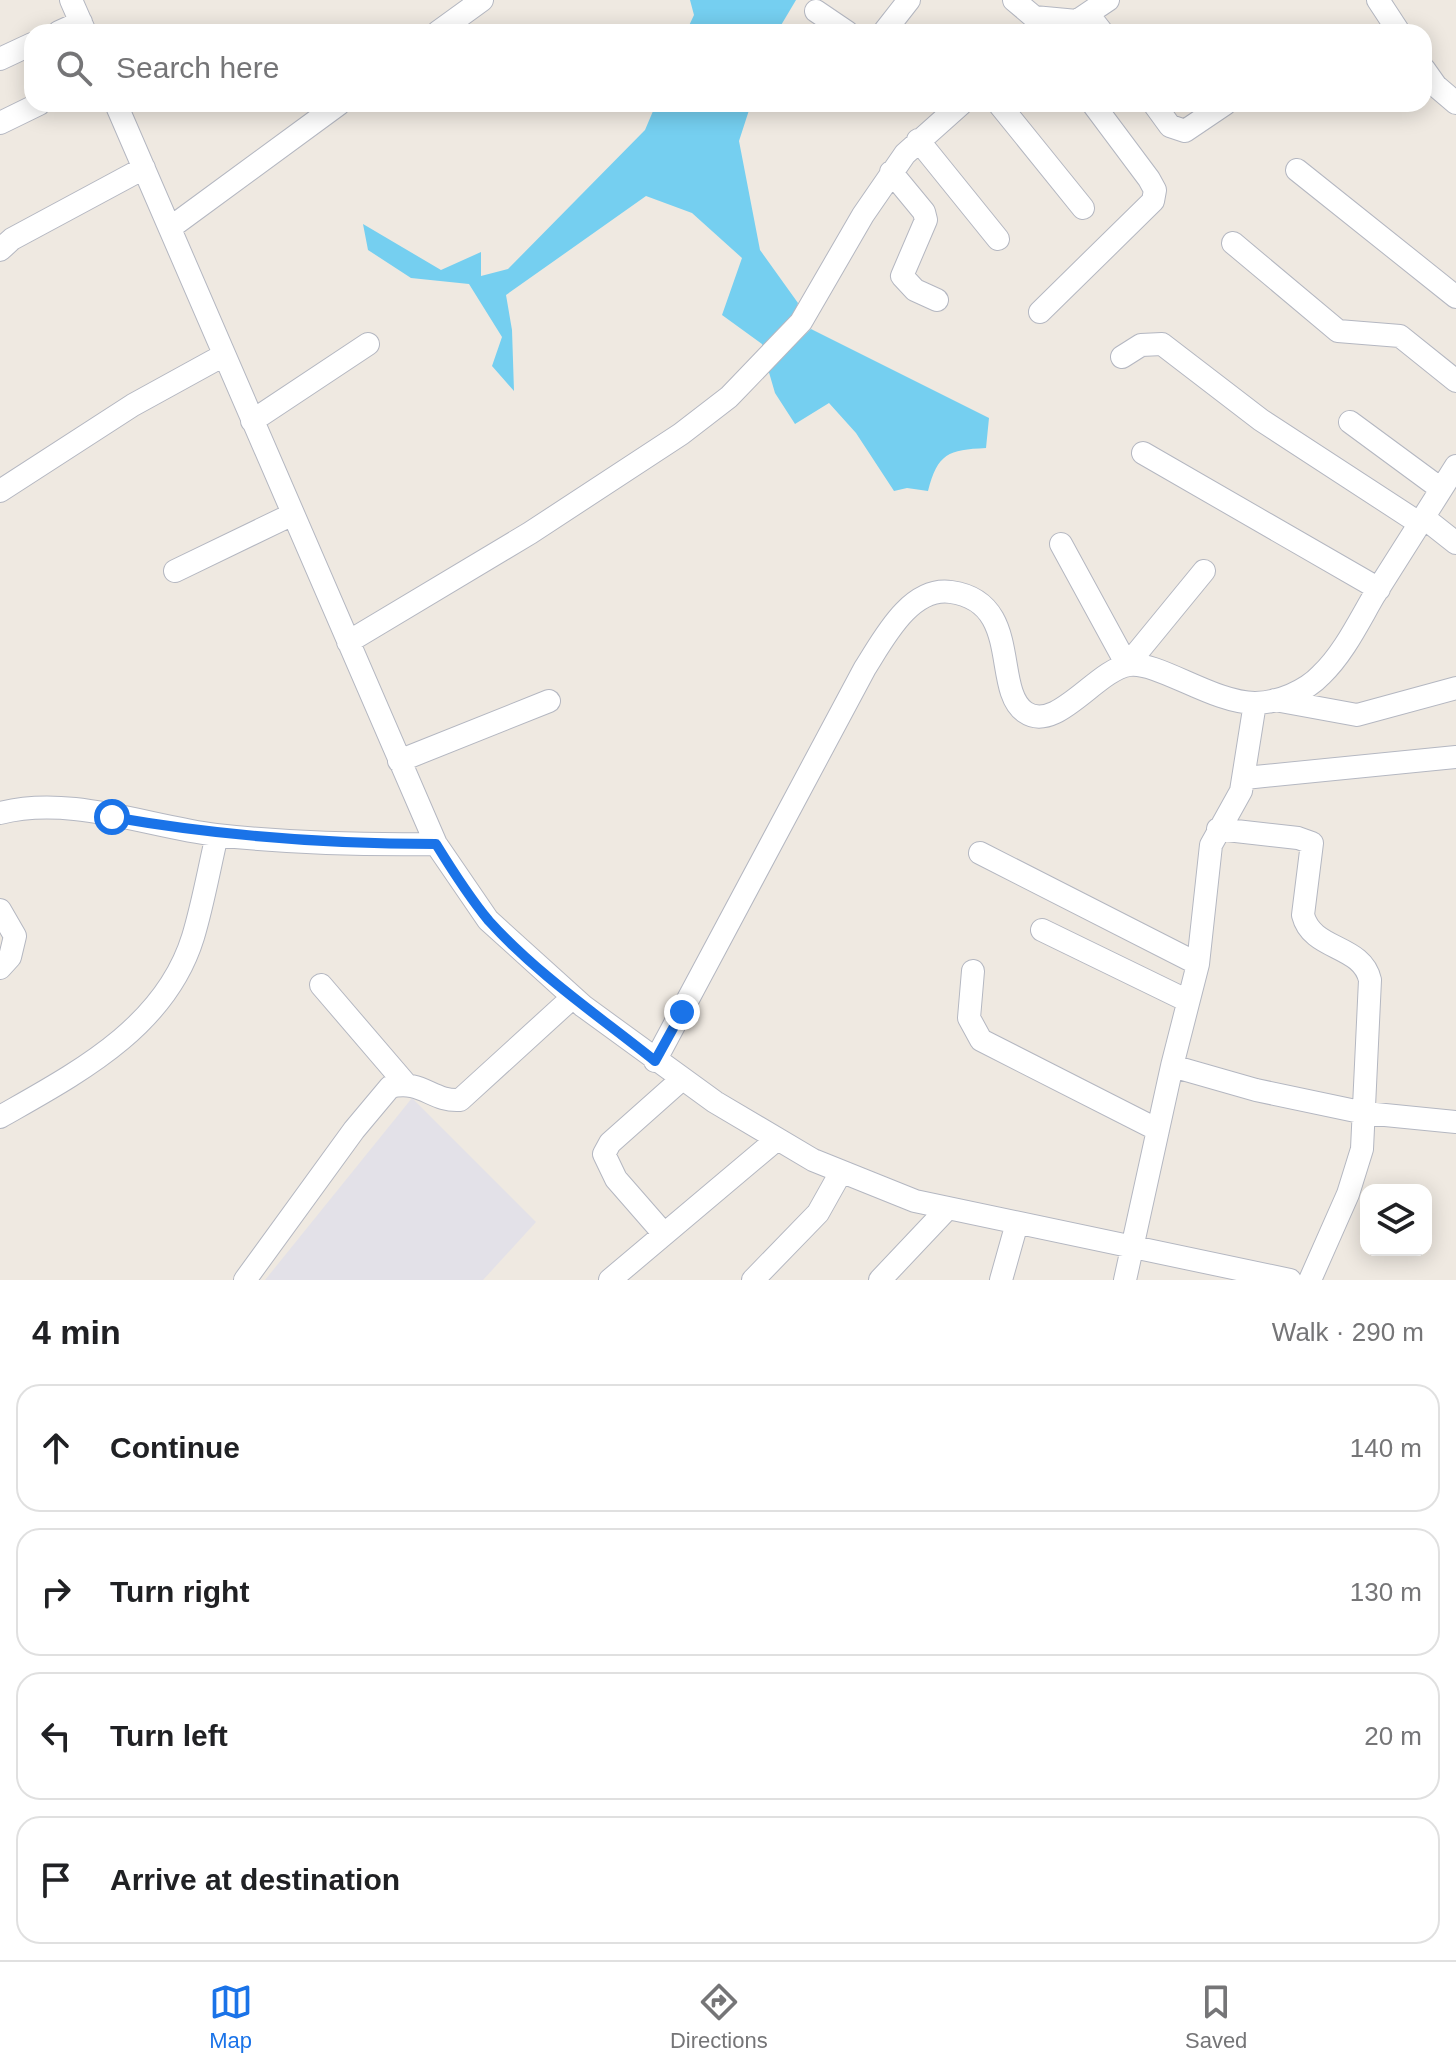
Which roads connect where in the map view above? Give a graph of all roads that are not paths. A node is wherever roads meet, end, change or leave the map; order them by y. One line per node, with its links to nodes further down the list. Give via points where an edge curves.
1 (71, 0): 8 (street)
2 (482, 0): 9 (street)
3 (909, 0): 11 (street)
4 (1014, 0): 12 (street, via 1034,17)
5 (1108, 0): 13 (street)
6 (1378, 0): 14 (street)
7 (816, 11): 10 (street)
8 (82, 24)
9 (449, 24)
10 (835, 24)
11 (890, 24)
12 (1076, 24)
13 (1083, 24)
14 (1394, 24)
15 (24, 48): 16 (street)
16 (0, 59)
17 (1432, 80): 18 (street)
18 (1456, 103)
19 (24, 111): 27 (street)
20 (120, 112): 29 (street)
21 (328, 112): 33 (street)
22 (951, 112): 28 (street)
23 (1005, 112): 32 (street)
24 (1099, 112): 39 (street, via 1149,179 1153,201)
25 (1160, 112): 26 (street, via 1170,126 1185,131)
26 (1213, 112)
27 (0, 123)
28 (918, 140): 31 (street); 34 (street)
29 (144, 168): 33 (street); 36 (street)
30 (1297, 170): 37 (street)
31 (891, 172): 38 (street, via 926,220 902,276 915,290); 57 (street, via 801,322 729,397 530,533)
32 (1083, 208)
33 (170, 228): 41 (street)
34 (998, 239)
35 (1233, 243): 43 (street, via 1338,331 1400,336)
36 (0, 250)
37 (1456, 297)
38 (937, 300)
39 (1040, 312)
40 (368, 344): 44 (street)
41 (224, 355): 44 (street); 49 (street, via 133,405)
42 (1122, 357): 51 (street, via 1141,345 1162,344 1274,430)
43 (1456, 381)
44 (252, 421): 50 (street)
45 (1350, 422): 48 (street)
46 (1143, 453): 56 (street)
47 (1456, 466): 48 (street)
48 (1441, 489): 51 (street)
49 (0, 491)
50 (293, 514): 54 (street); 57 (street)
51 (1421, 520): 52 (street); 56 (street)
52 (1456, 543)
53 (1061, 544): 58 (street)
54 (175, 571)
55 (1204, 571): 58 (street)
56 (1379, 589): 61 (street, via 1320,677)
57 (348, 642): 63 (street)
58 (1127, 665): 61 (street, via 1144,664 1206,693); 78 (street, via 1111,671 1053,716 1037,717 1024,712 1016,700 997,626 987,610 960,593 944,591 926,595 911,607 865,668)
59 (1456, 688): 61 (street, via 1357,715)
60 (549, 701): 63 (street)
61 (1265, 702): 64 (street)
62 (1456, 757): 64 (street)
63 (399, 761): 68 (street)
64 (1245, 778): 66 (street)
65 (0, 813): 67 (street, via 61,807)
66 (1218, 829): 72 (street, via 1208,858); 82 (street, via 1312,843 1306,925 1313,935 1363,962 1370,980)
67 (217, 835): 68 (street, via 338,845); 83 (street, via 192,940 164,995 115,1047)
68 (436, 844): 76 (street, via 488,920)
69 (980, 853): 72 (street)
70 (0, 910): 73 (street, via 15,936 10,957)
71 (1042, 930): 77 (street)
72 (1198, 964): 77 (street)
73 (0, 968)
74 (973, 971): 85 (street, via 969,1018 981,1040)
75 (321, 985): 81 (street)
76 (573, 997): 78 (street); 81 (street, via 460,1100)
77 (1188, 1001): 79 (street)
78 (655, 1061): 80 (street)
79 (1172, 1066): 82 (street); 85 (street)
80 (682, 1079): 86 (street); 90 (street, via 604,1154 616,1179)
81 (405, 1083): 92 (street, via 390,1087 379,1098)
82 (1365, 1113): 84 (street); 99 (street, via 1352,1184)
83 (0, 1117)
84 (1456, 1122)
85 (1158, 1130): 91 (street)
86 (776, 1140): 87 (street); 90 (street)
87 (841, 1172): 88 (street); 94 (street, via 818,1213)
88 (948, 1208): 89 (street); 95 (street)
89 (1017, 1223): 91 (street); 96 (street)
90 (664, 1234): 93 (street)
91 (1134, 1248): 97 (street); 98 (street)
92 (245, 1280)
93 (610, 1280)
94 (753, 1280)
95 (880, 1280)
96 (1001, 1280)
97 (1125, 1280)
98 (1290, 1280)
99 (1310, 1280)

